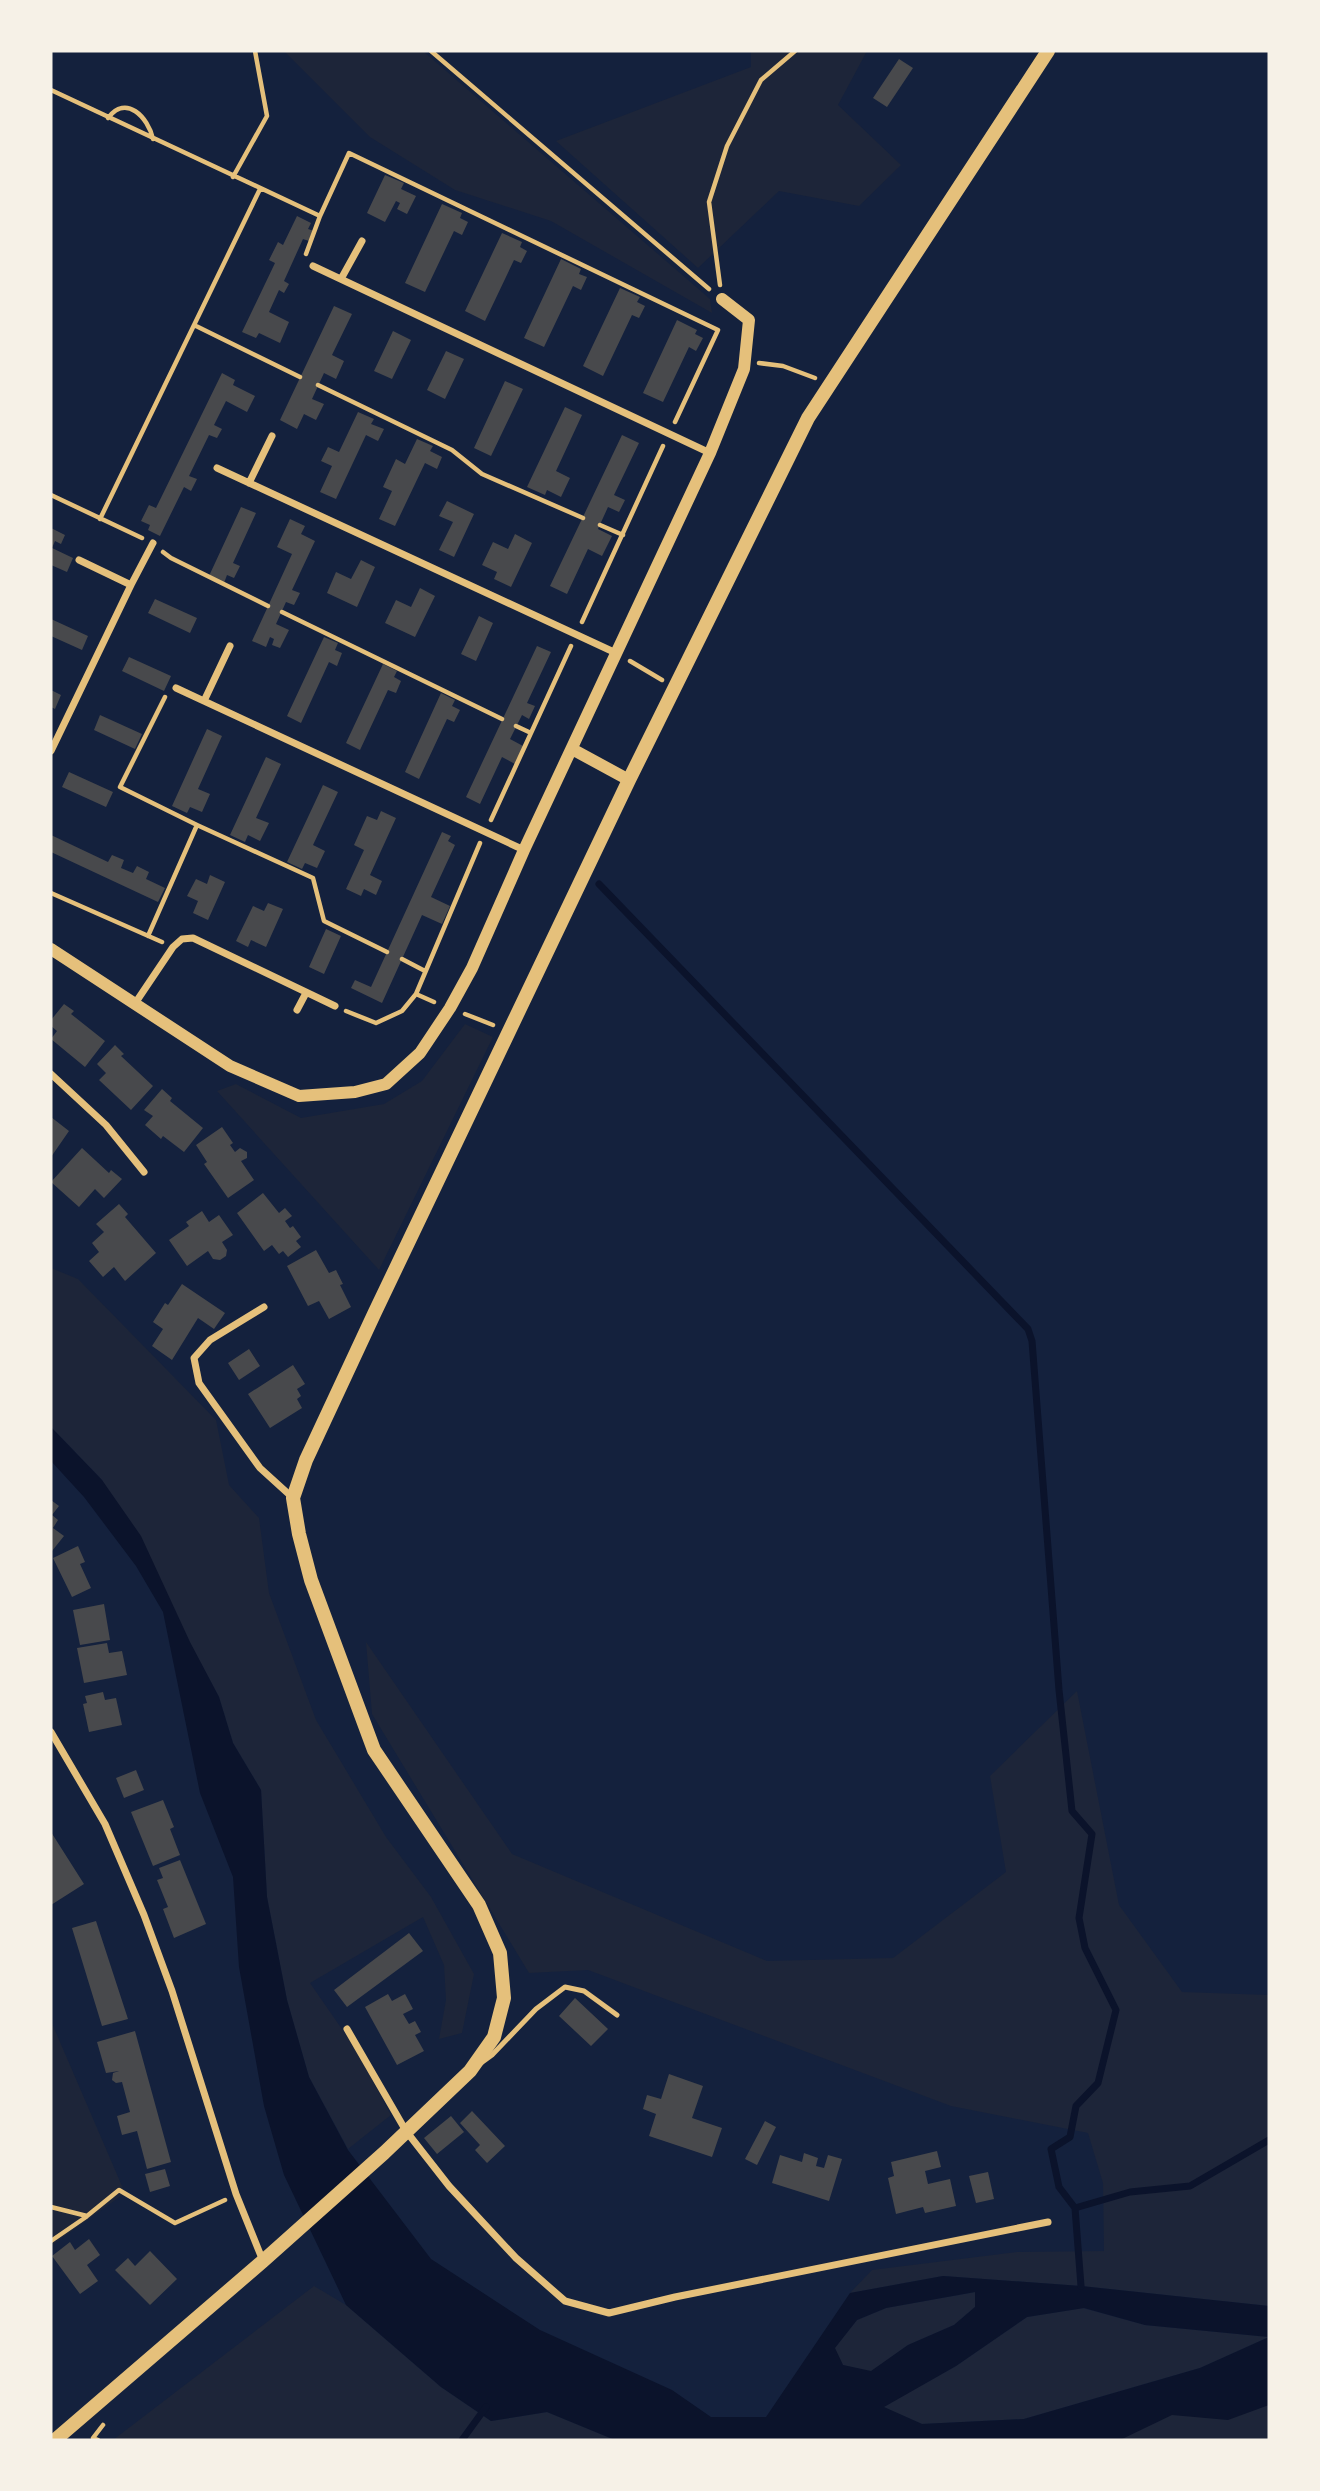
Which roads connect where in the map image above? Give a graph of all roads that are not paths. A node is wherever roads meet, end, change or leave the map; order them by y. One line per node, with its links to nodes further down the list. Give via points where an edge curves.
1 (1048, 51): 19 (main road, via 808,418)
2 (362, 241): 4 (street)
3 (313, 266): 4 (street)
4 (341, 279): 7 (street)
5 (722, 299): 7 (street, via 749,320 744,369)
6 (272, 436): 9 (street)
7 (710, 453): 14 (street)
8 (217, 468): 9 (street)
9 (249, 483): 14 (street)
10 (153, 543): 12 (street)
11 (79, 560): 12 (street)
12 (131, 584): 18 (street)
13 (230, 646): 16 (street)
14 (617, 653): 17 (street)
15 (176, 688): 16 (street)
16 (204, 701): 20 (street)
17 (572, 750): 19 (street); 20 (street)
18 (51, 751)
19 (629, 780): 29 (main road, via 306,1460)
20 (524, 850): 23 (street, via 450,1009 420,1052 386,1084 355,1093 299,1096 230,1066)
21 (51, 949): 23 (street)
22 (306, 993): 23 (street, via 193,938 182,939 173,947); 24 (street); 25 (street)
23 (136, 1002)
24 (335, 1006)
25 (297, 1010)
26 (51, 1074): 27 (street, via 106,1125)
27 (144, 1172)
28 (264, 1307): 29 (street, via 209,1340 194,1359 199,1383 260,1468)
29 (293, 1498): 33 (main road, via 311,1580 374,1750 479,1905 500,1953 504,1998 494,2037)
30 (51, 1732): 36 (street, via 105,1824 144,1915 236,2194)
31 (617, 2015): 33 (lane, via 584,1991 565,1987)
32 (347, 2029): 34 (street)
33 (470, 2071): 34 (main road)
34 (406, 2131): 35 (street, via 449,2186 516,2258 565,2301 608,2313); 36 (main road)
35 (1048, 2222)
36 (263, 2261): 37 (main road)
37 (55, 2440)

